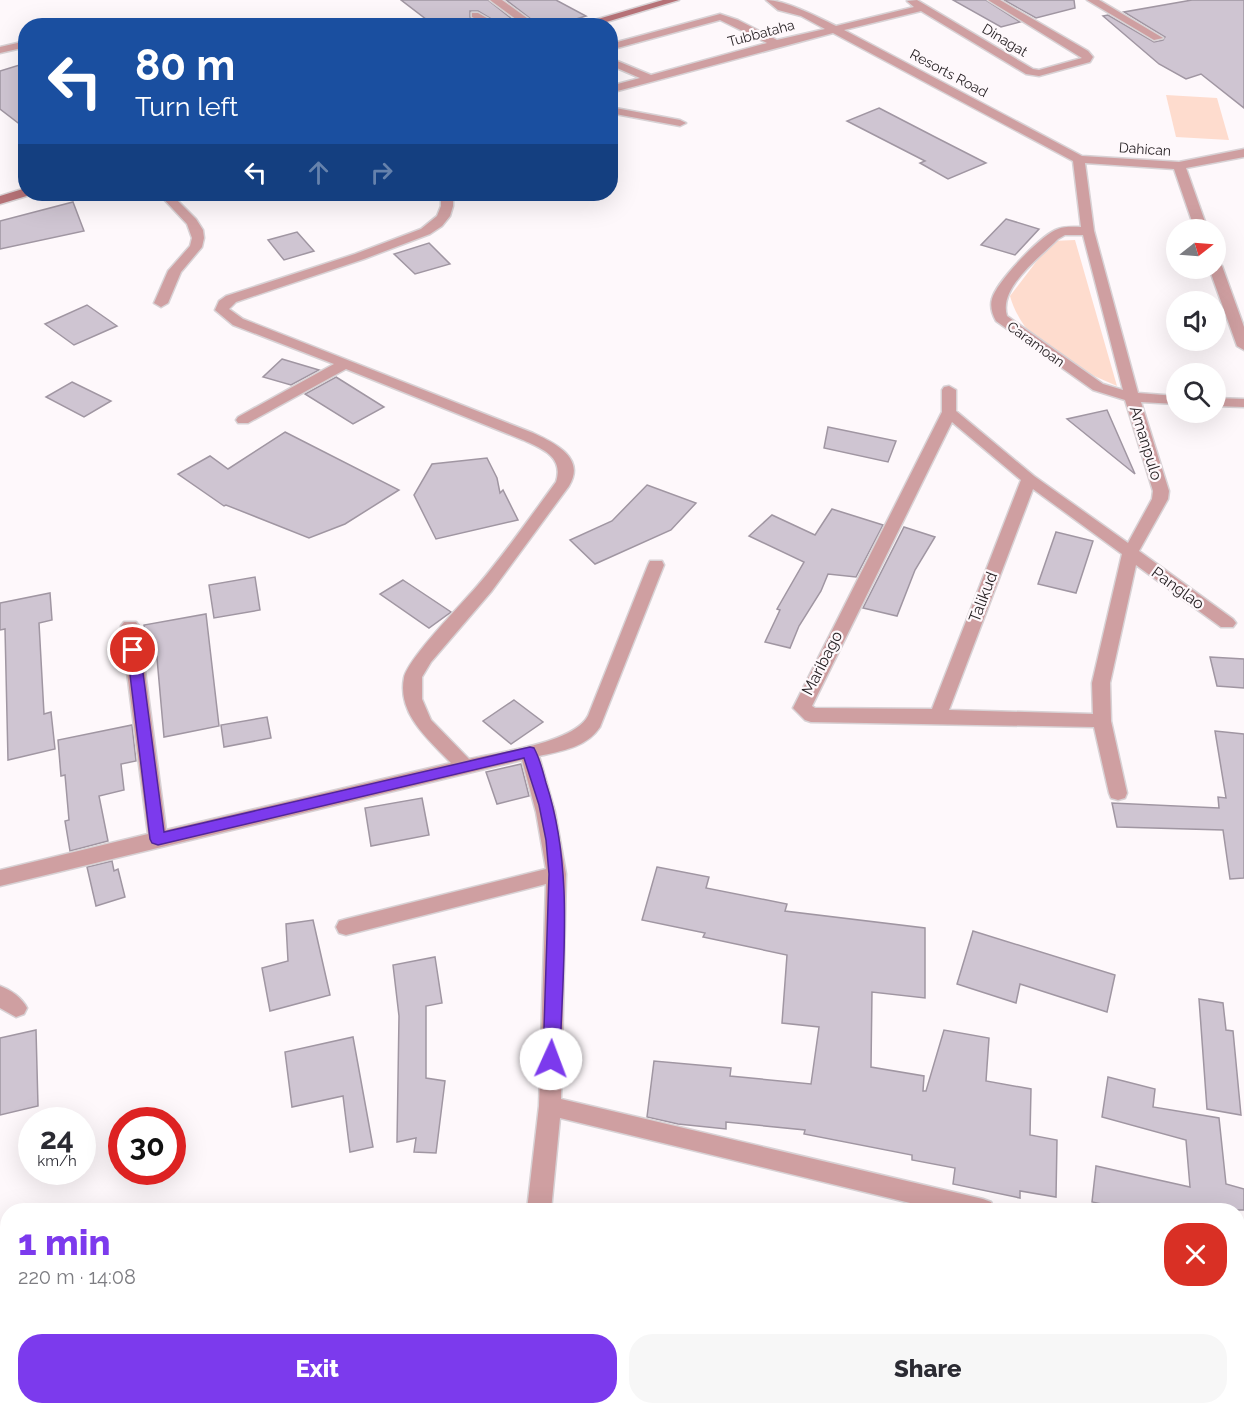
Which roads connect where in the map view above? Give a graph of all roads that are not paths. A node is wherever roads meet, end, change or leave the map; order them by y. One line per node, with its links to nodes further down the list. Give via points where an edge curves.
1 (495, 0): 10 (street)
2 (674, 0): 11 (street)
3 (771, 0): 12 (street, Resorts Road, via 782,8 805,8)
4 (910, 0): 7 (street, Dinagat)
5 (993, 0): 7 (street, Dinagat, via 1088,57 1039,74 1030,72)
6 (1092, 0): 13 (street)
7 (921, 8): 12 (street, Tubbataha)
8 (475, 15): 9 (lane)
9 (481, 18)
10 (521, 18)
11 (608, 18)
12 (833, 30): 14 (street, Tubbataha); 24 (street, Resorts Road)
13 (1158, 38)
14 (776, 44): 15 (street, via 720,17); 19 (street, Tubbataha)
15 (618, 45)
16 (18, 46): 17 (street)
17 (0, 50)
18 (618, 65): 19 (street)
19 (651, 79): 20 (street, Tubbataha)
20 (618, 88)
21 (618, 111): 22 (street)
22 (680, 123)
23 (1244, 153): 25 (street, Dahican)
24 (1079, 159): 25 (street, Dahican); 31 (street, Amanpulo)
25 (1179, 166): 30 (street)
26 (18, 194): 27 (street)
27 (0, 200)
28 (172, 201): 33 (street, via 192,222 198,238 175,271)
29 (448, 201): 35 (street, via 445,215 437,225 422,233 245,293 224,304 222,310 238,322)
30 (1198, 219)
31 (1088, 231): 37 (street, Amanpulo); 37 (street, Caramoan, via 1055,233 1004,287 996,305 1001,318 1090,383)
32 (1220, 279): 34 (street)
33 (161, 303)
34 (1244, 346)
35 (346, 363): 42 (street); 51 (street, via 552,449 566,464 564,483 413,677 413,699 423,723)
36 (949, 390): 41 (street, Maribago)
37 (1132, 398): 38 (street, Caramoan); 44 (street, Amanpulo, via 1161,496)
38 (1166, 400)
39 (1226, 402): 40 (street)
40 (1244, 403)
41 (949, 412): 43 (street); 48 (street, Maribago, via 802,704 804,712 811,715)
42 (243, 420)
43 (1029, 479): 44 (street); 48 (street, Talikud)
44 (1130, 553): 46 (street, Panglao); 49 (street, Amanpulo, via 1101,682)
45 (656, 565): 50 (street, via 591,729 570,742)
46 (1227, 623)
47 (130, 626): 53 (street)
48 (938, 716): 49 (street, Maribago)
49 (1102, 721): 52 (street, Amanpulo)
50 (530, 752): 51 (street); 54 (street, via 546,805)
51 (466, 767): 53 (street)
52 (1118, 793)
53 (158, 839): 55 (street)
54 (556, 874): 56 (street); 57 (street)
55 (0, 878)
56 (346, 927)
57 (550, 1106): 58 (street); 59 (street)
58 (540, 1203)
59 (954, 1203)

